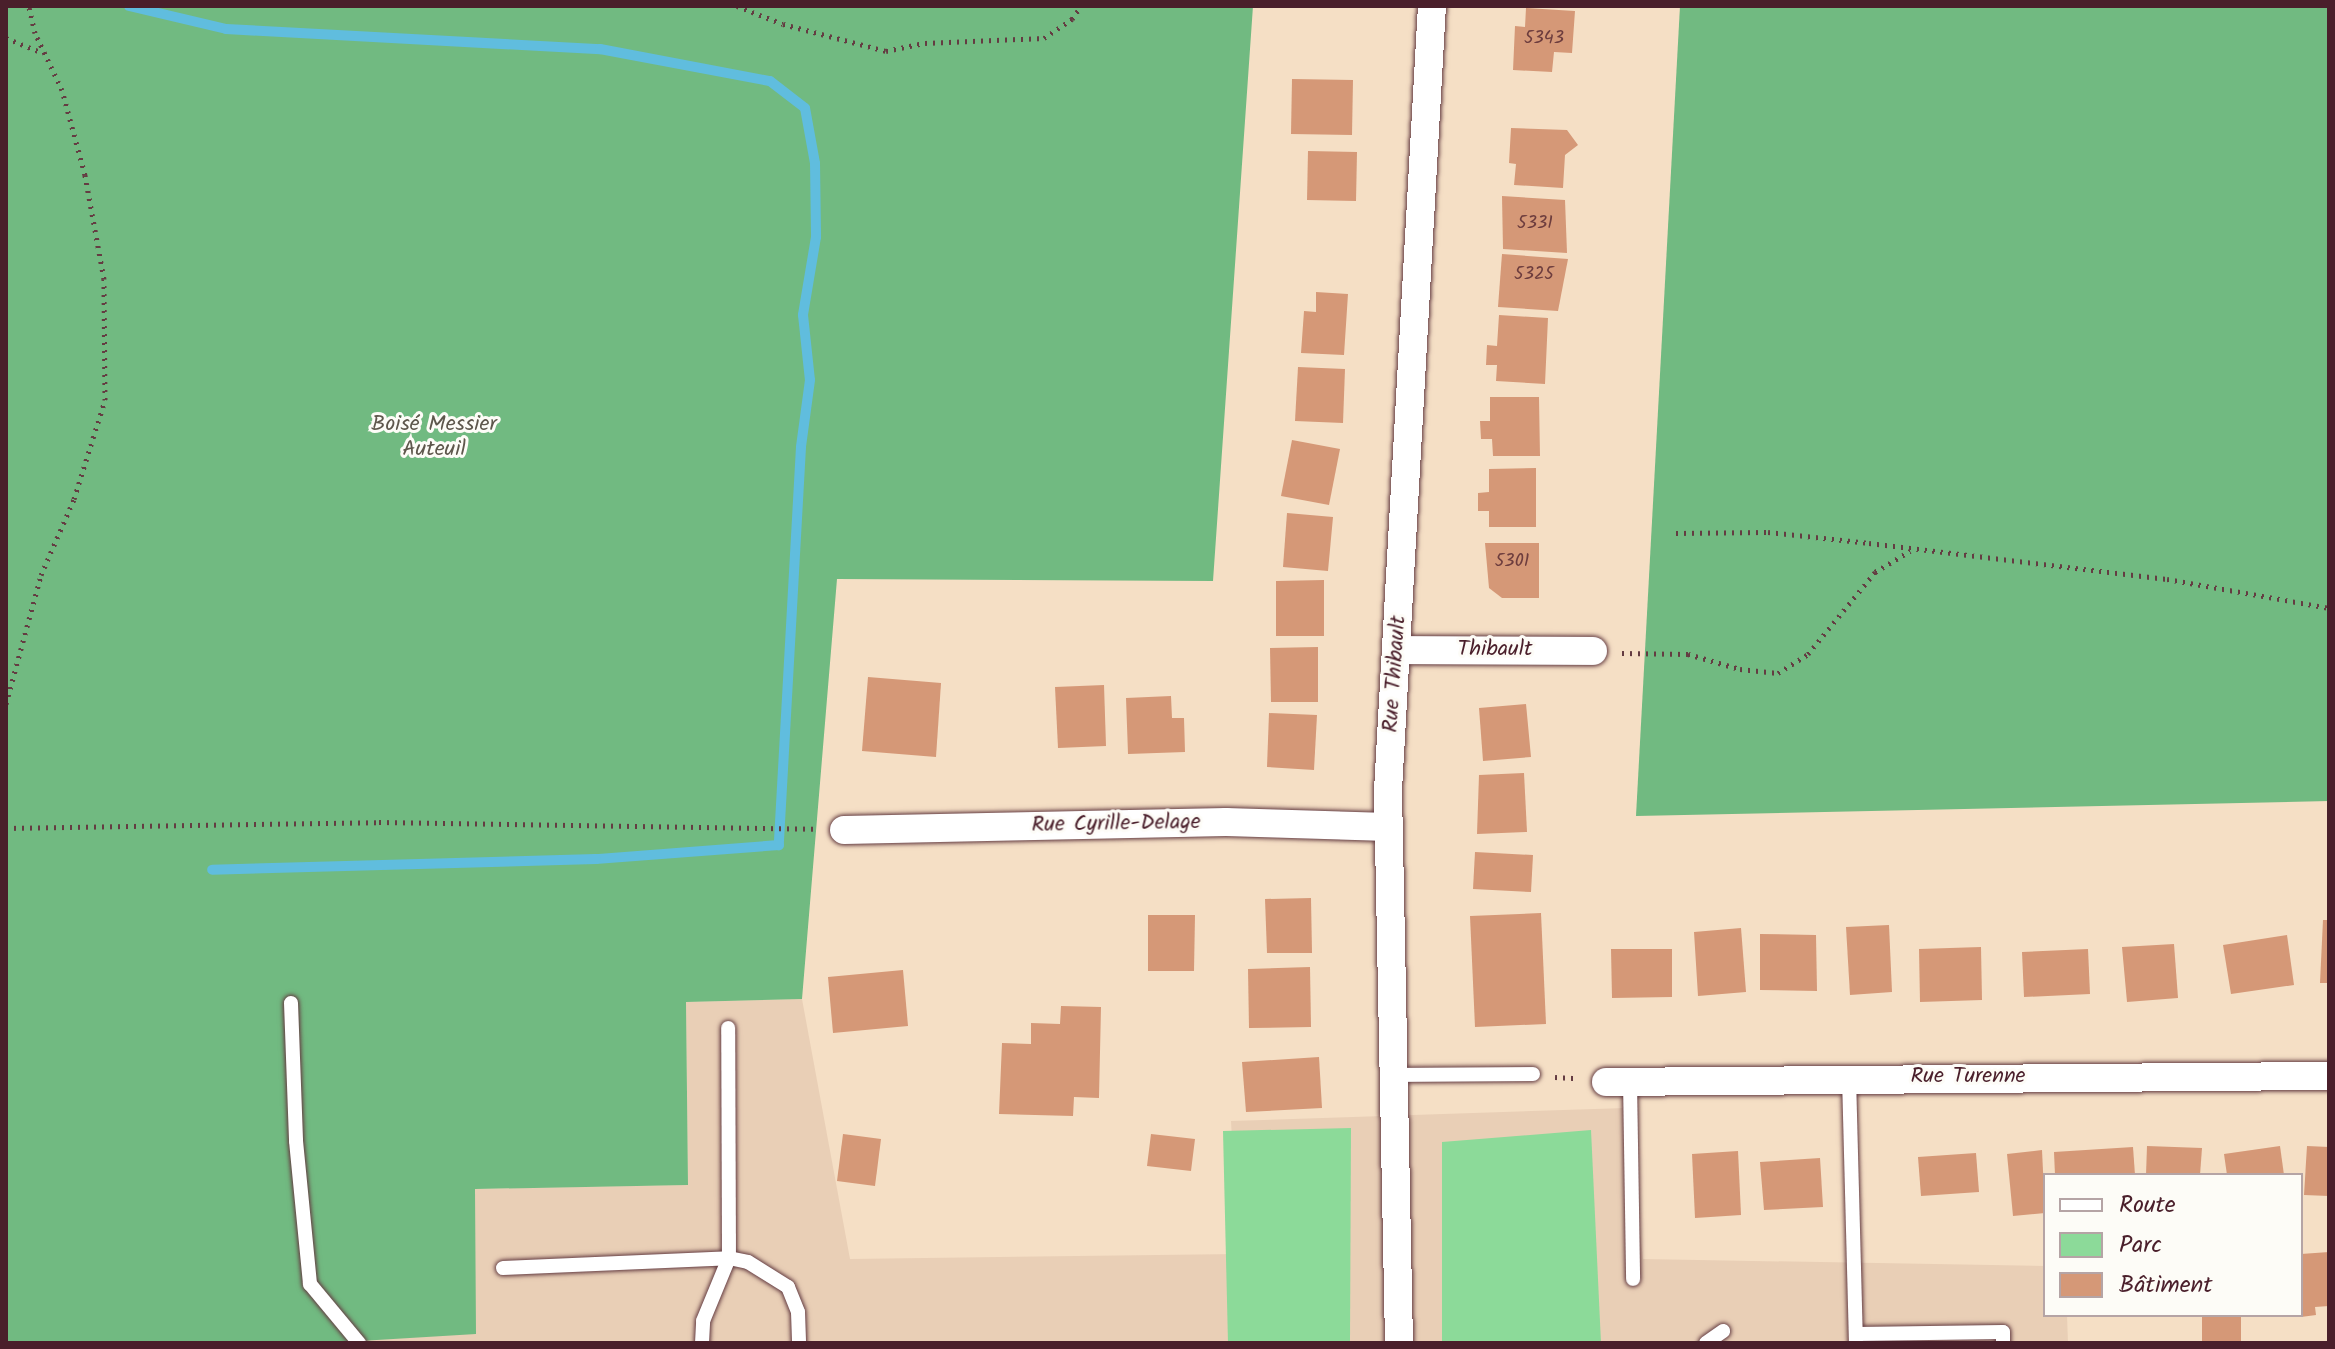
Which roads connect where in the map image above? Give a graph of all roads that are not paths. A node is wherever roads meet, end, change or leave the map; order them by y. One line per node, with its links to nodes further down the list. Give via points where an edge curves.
1 (1432, 6): 2 (street, Rue Thibault)
2 (1397, 650): 3 (street, Thibault); 4 (street, Rue Thibault)
3 (1593, 651)
4 (1388, 827): 5 (street, Rue Cyrille-Delage, via 1226,822); 8 (street, Rue Thibault)
5 (844, 830)
6 (291, 1003): 18 (lane, via 296,1141 310,1284)
7 (728, 1028): 13 (lane)
8 (1393, 1075): 9 (lane); 21 (street, Rue Thibault)
9 (1540, 1075)
10 (2329, 1076): 11 (street, Rue Turenne)
11 (1849, 1077): 12 (street, Rue Turenne); 17 (lane)
12 (1609, 1081): 15 (lane)
13 (729, 1258): 14 (lane); 19 (lane, via 703,1321); 20 (lane, via 762,1267 788,1287 798,1312)
14 (503, 1268)
15 (1633, 1279)
16 (1723, 1331): 22 (lane)
17 (1856, 1338): 23 (lane, via 2003,1332)
18 (359, 1343)
19 (702, 1343)
20 (799, 1343)
21 (1399, 1343)
22 (1706, 1343)
23 (2003, 1343)

